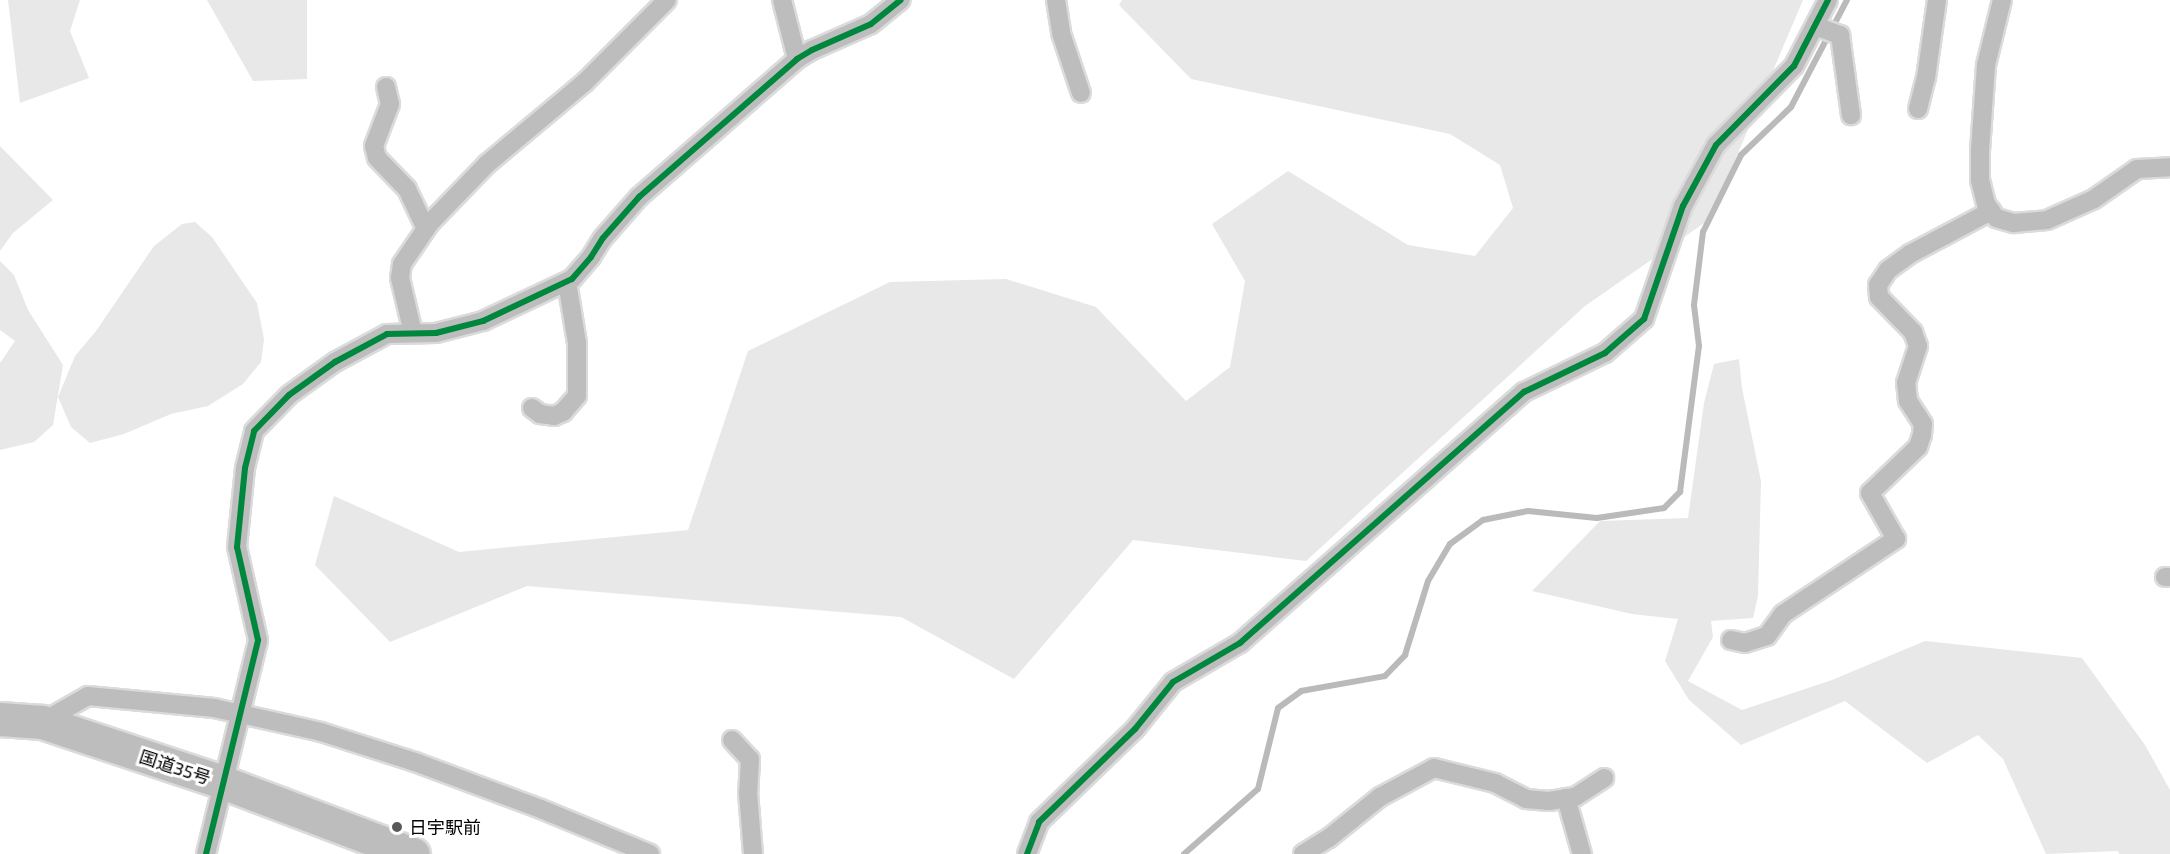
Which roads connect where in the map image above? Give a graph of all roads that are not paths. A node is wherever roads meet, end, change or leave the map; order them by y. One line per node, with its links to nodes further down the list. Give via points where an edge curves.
1 (667, 0): 16 (street, via 584,83 487,164)
2 (782, 0): 9 (street)
3 (901, 0): 9 (street, via 871,24)
4 (1056, 0): 11 (street, via 1061,33)
5 (1828, 0): 8 (street)
6 (1937, 0): 12 (street)
7 (2002, 0): 15 (street, via 1986,65 1980,151 1980,180)
8 (1816, 26): 13 (street, via 1840,35); 31 (street, via 1794,66 1716,145 1683,206 1644,319 1605,353 1524,392 1240,643 1173,682 1135,729 1039,822)
9 (797, 59): 17 (street, via 639,197)
10 (386, 87): 16 (street, via 390,104 374,146 377,158 407,189)
11 (1081, 93)
12 (1918, 109)
13 (1851, 115)
14 (2170, 167): 15 (street, via 2137,169 2094,199 2047,220 2014,223 1996,218)
15 (1991, 211): 20 (street, via 1910,254 1888,270 1878,285 1879,297 1913,332 1918,346 1906,383 1908,401 1923,424 1923,435 1918,447 1870,493 1896,539 1783,614 1767,636 1745,643)
16 (426, 229): 18 (street, via 402,264 400,278)
17 (567, 282): 18 (street, via 483,321 436,333); 19 (street, via 577,343 578,396 554,416)
18 (413, 333): 21 (street, via 387,334 335,362 289,395 254,431 245,468 237,547 258,640)
19 (532, 408)
20 (1731, 640)
21 (240, 714): 22 (street, via 88,696); 25 (street); 29 (street, via 321,732 415,762)
22 (14, 723): 25 (highway, 国道35号)
23 (732, 740): 30 (street, via 750,759 748,792)
24 (1604, 778): 26 (street, via 1575,797)
25 (222, 782): 27 (street); 28 (highway, 国道35号)
26 (1566, 798): 32 (street, via 1526,799 1495,783 1434,768 1380,797); 33 (street)
27 (206, 854)
28 (413, 854)
29 (650, 854)
30 (753, 854)
31 (1027, 854)
32 (1303, 854)
33 (1582, 854)

